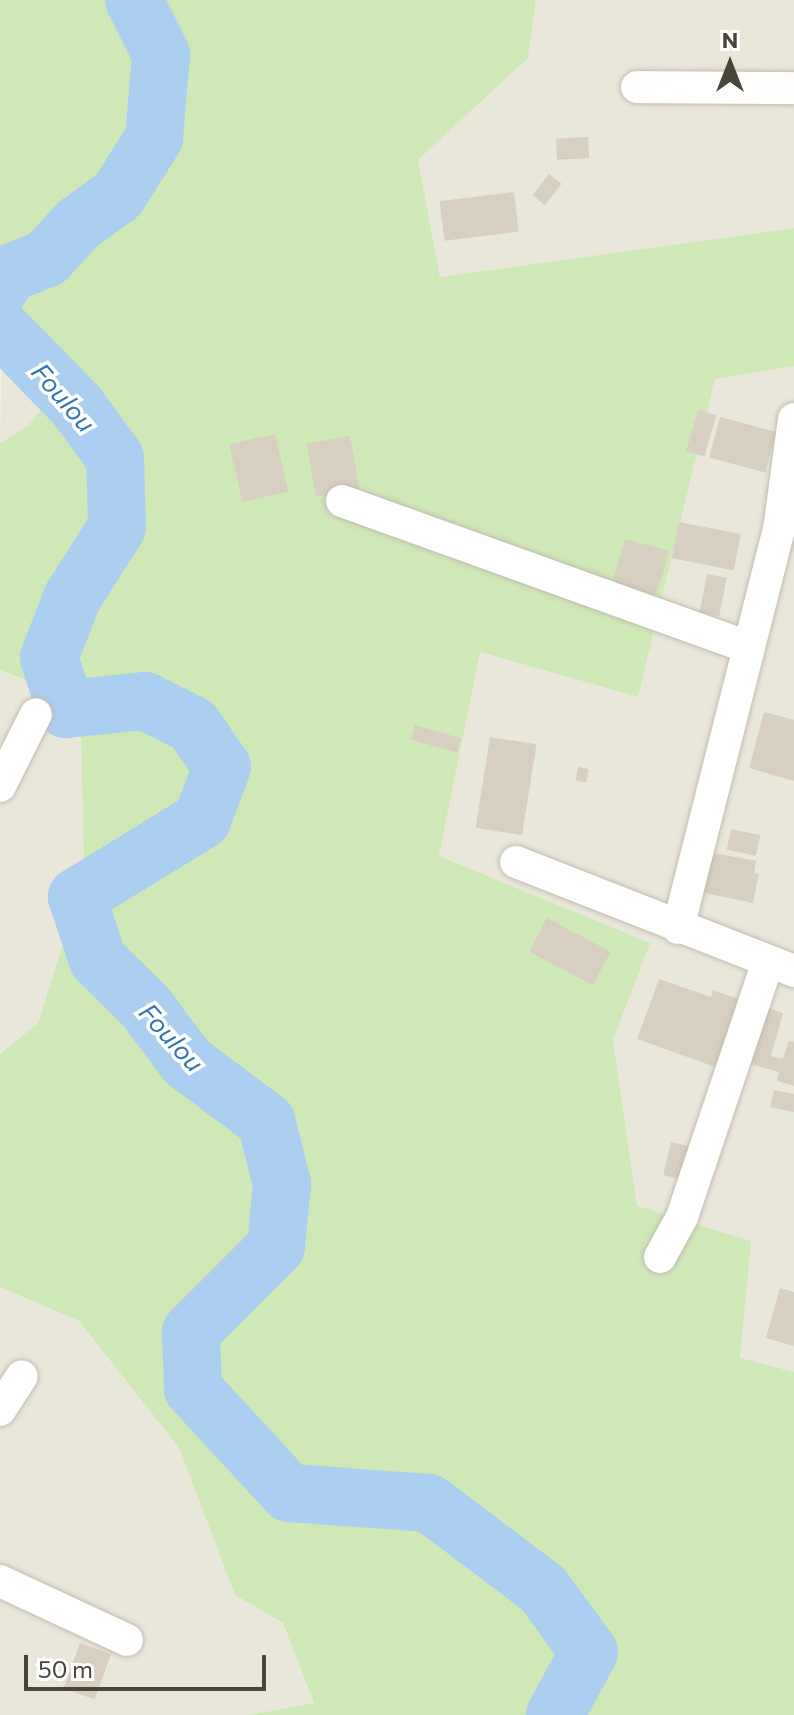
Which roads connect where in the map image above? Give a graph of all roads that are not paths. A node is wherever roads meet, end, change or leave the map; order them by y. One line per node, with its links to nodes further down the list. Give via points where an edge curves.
1 (637, 87): 2 (street)
2 (794, 88)
3 (794, 419): 5 (street, via 779,530)
4 (342, 501): 5 (street)
5 (747, 647): 9 (street)
6 (36, 714): 7 (street)
7 (0, 786)
8 (516, 862): 9 (street)
9 (678, 928): 10 (street)
10 (781, 967): 11 (street, via 682,1217)
11 (660, 1257)
12 (22, 1376): 13 (street)
13 (0, 1410)
14 (0, 1581): 15 (street)
15 (127, 1640)

